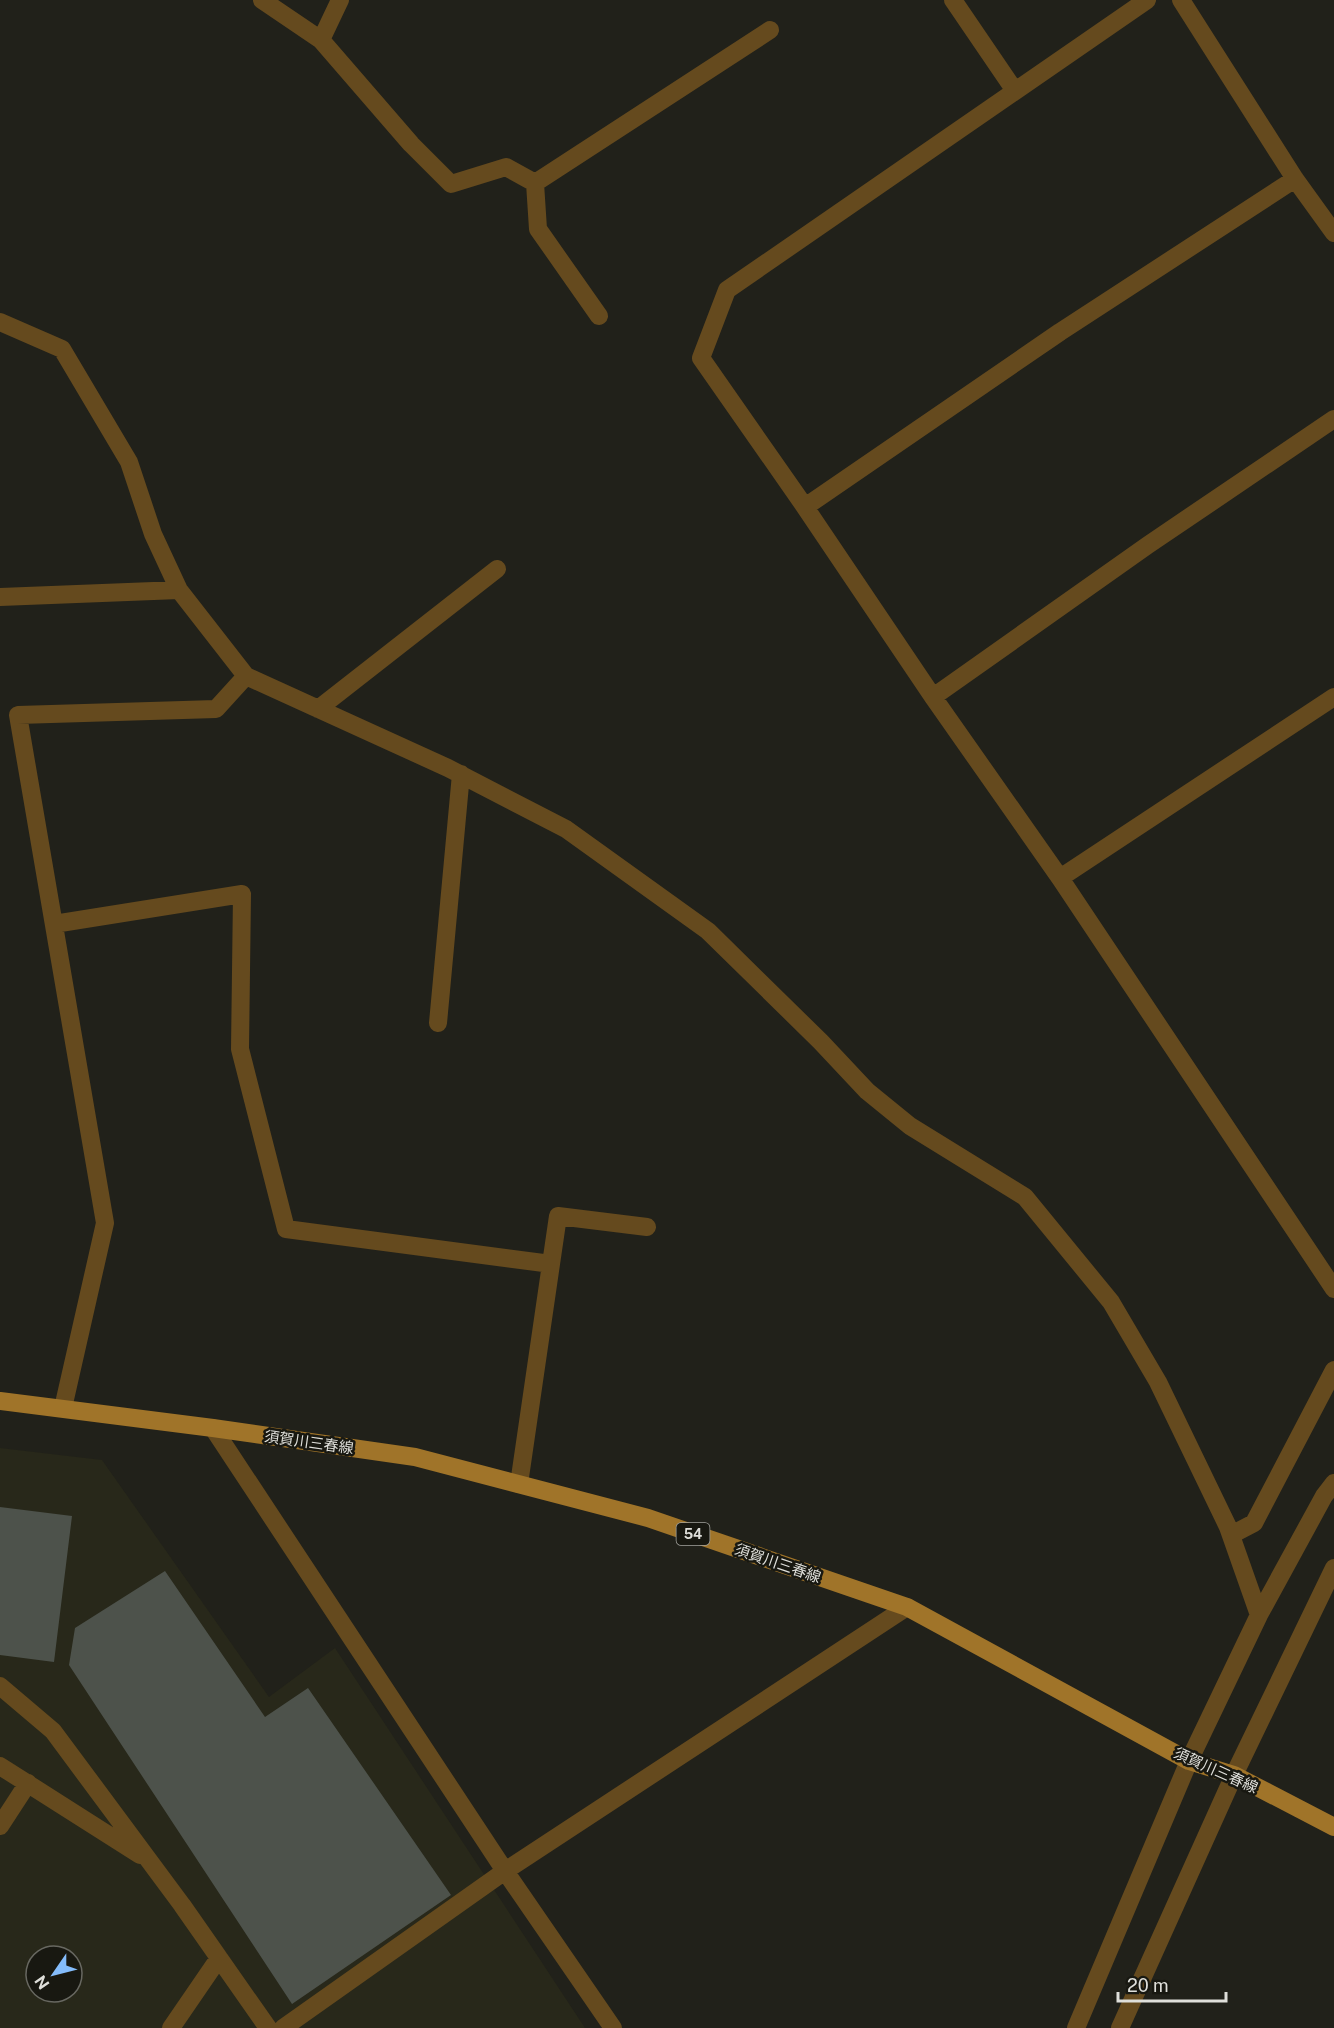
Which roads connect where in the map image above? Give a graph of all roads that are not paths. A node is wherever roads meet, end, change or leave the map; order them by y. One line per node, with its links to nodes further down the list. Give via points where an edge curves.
1 (262, 0): 7 (street)
2 (340, 0): 7 (street)
3 (953, 0): 8 (street)
4 (1147, 0): 8 (street)
5 (1181, 0): 9 (street)
6 (770, 30): 10 (street)
7 (321, 40): 10 (street, via 451,184 506,167)
8 (1015, 91): 15 (street, via 727,290 701,358)
9 (1295, 179): 11 (street); 15 (street, via 1060,332)
10 (535, 183): 12 (street, via 538,229)
11 (1334, 233)
12 (599, 316)
13 (0, 322): 17 (street, via 62,349 129,462 153,534)
14 (1334, 419): 20 (street)
15 (805, 507): 20 (street)
16 (497, 569): 22 (street)
17 (179, 590): 18 (street); 19 (street)
18 (0, 597)
19 (246, 676): 22 (street); 23 (street, via 216,709)
20 (933, 697): 25 (street)
21 (1334, 697): 25 (street)
22 (318, 709): 24 (street)
23 (9, 714): 26 (street)
24 (461, 774): 27 (street); 37 (street, via 566,829 708,931 867,1091 910,1126 1024,1197 1111,1302 1158,1382)
25 (1060, 878): 30 (street)
26 (54, 924): 29 (street, via 242,894 240,1049 286,1230); 33 (street, via 105,1223)
27 (438, 1023)
28 (647, 1227): 29 (street, via 558,1216)
29 (551, 1264): 36 (street)
30 (1334, 1289)
31 (1334, 1370): 37 (street, via 1254,1522)
32 (0, 1401): 33 (main road, 須賀川三春線 / 54)
33 (63, 1408): 34 (main road, 須賀川三春線 / 54)
34 (213, 1428): 36 (main road, 須賀川三春線 / 54, via 415,1457); 49 (street)
35 (1334, 1483): 40 (street)
36 (519, 1484): 39 (main road, 須賀川三春線 / 54, via 648,1518)
37 (1231, 1535): 40 (street)
38 (1334, 1568): 44 (street)
39 (907, 1607): 42 (main road, 須賀川三春線 / 54); 49 (street)
40 (1258, 1615): 42 (street)
41 (0, 1686): 48 (street, via 53,1731)
42 (1190, 1761): 44 (main road, 須賀川三春線 / 54); 55 (street)
43 (0, 1766): 45 (street)
44 (1234, 1775): 47 (main road, 須賀川三春線 / 54); 56 (street)
45 (28, 1783): 46 (street); 48 (street)
46 (0, 1826)
47 (1334, 1827)
48 (149, 1861): 50 (street)
49 (505, 1871): 53 (street); 54 (street)
50 (219, 1958): 51 (street); 52 (street)
51 (171, 2028)
52 (268, 2028)
53 (283, 2028)
54 (613, 2028)
55 (1076, 2028)
56 (1120, 2028)

